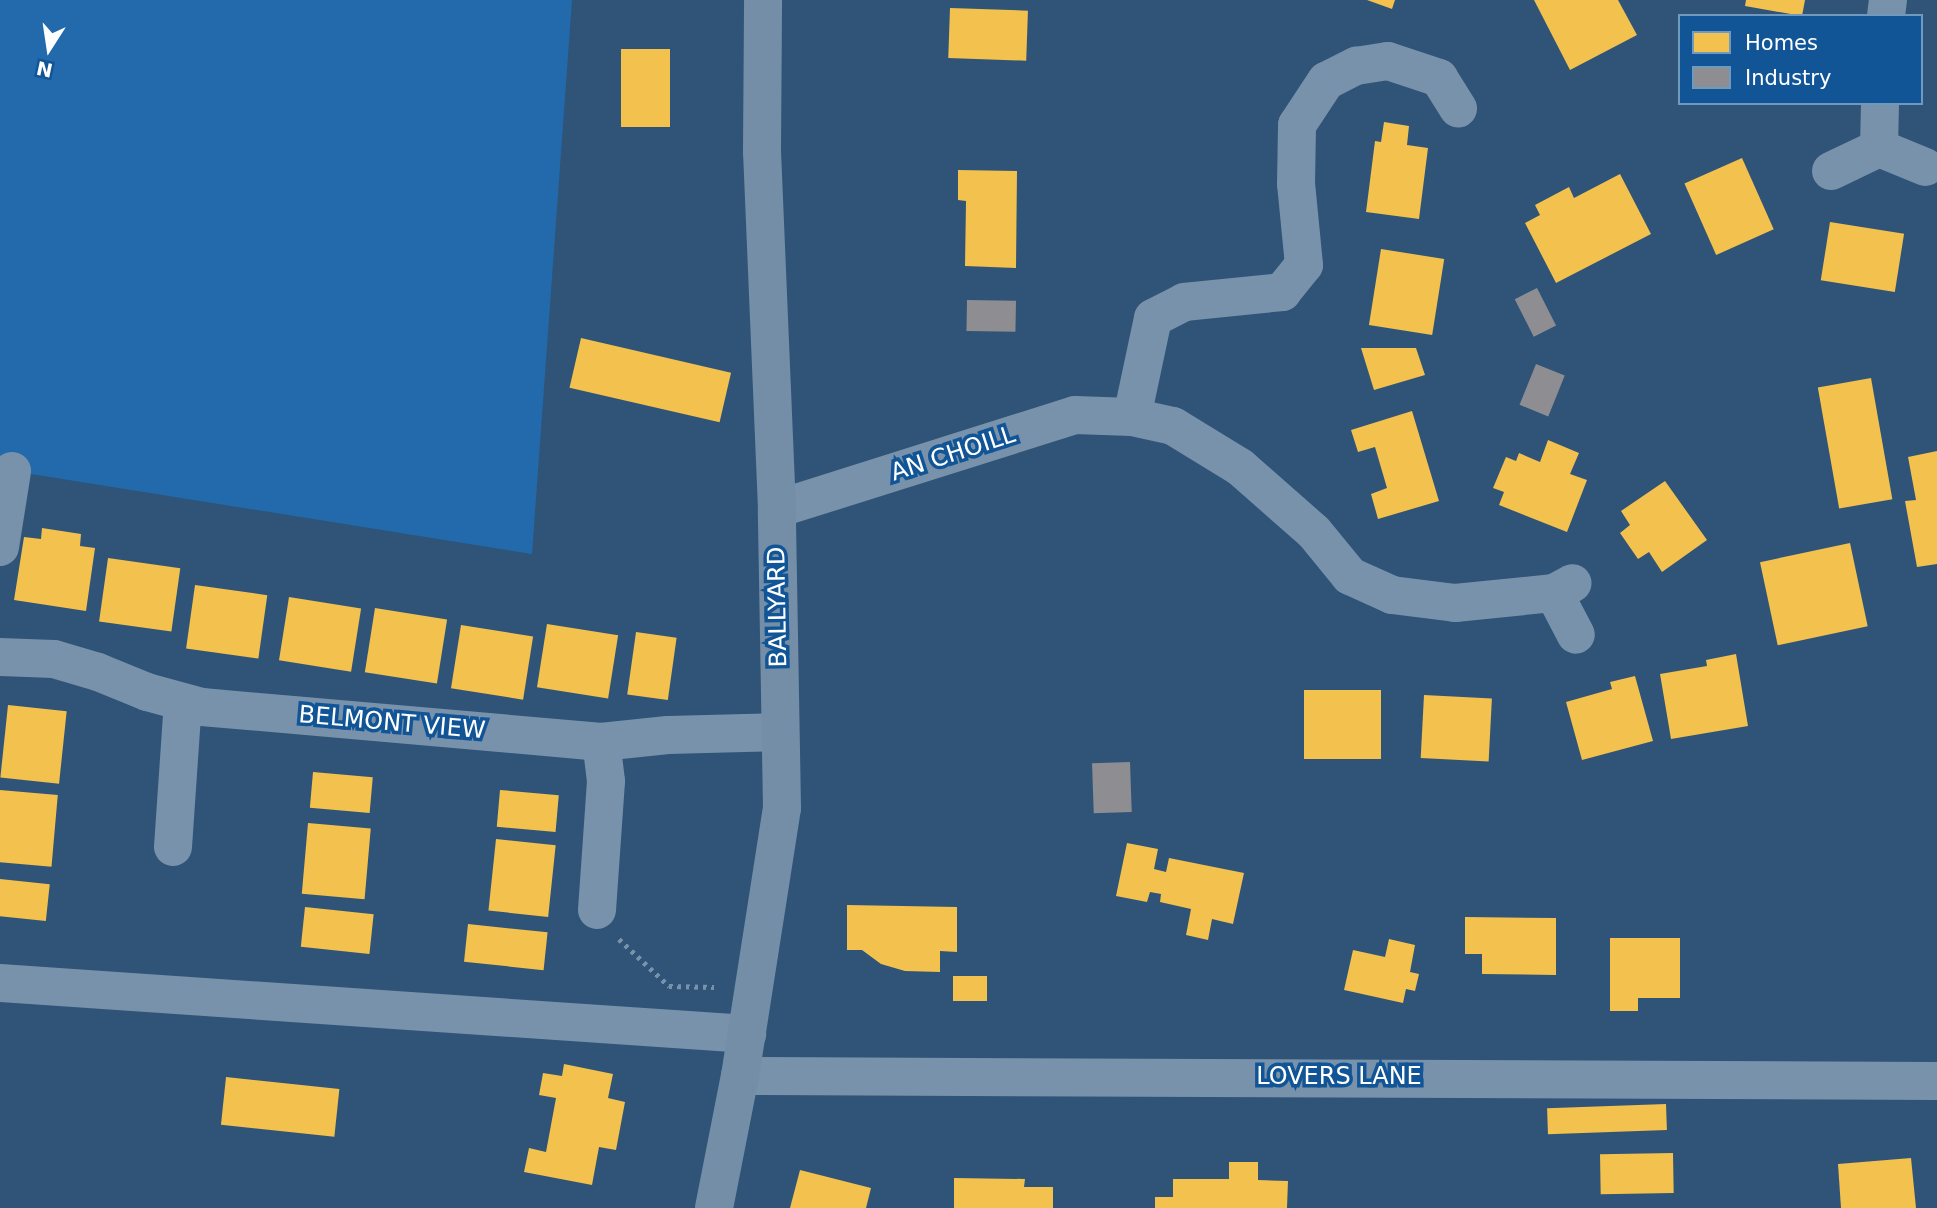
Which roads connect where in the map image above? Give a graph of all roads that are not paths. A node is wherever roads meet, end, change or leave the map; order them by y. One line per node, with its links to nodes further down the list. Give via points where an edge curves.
1 (764, 0): 9 (street, BALLYARD, via 762,152)
2 (1880, 105): 4 (street)
3 (1458, 109): 7 (street, via 1438,78 1388,61 1356,66 1326,81 1297,125 1296,184 1304,265 1282,292 1184,302 1153,318)
4 (1879, 148): 5 (street); 6 (street)
5 (1925, 167)
6 (1831, 171)
7 (1132, 418): 9 (street, AN CHOILL, via 1075,415); 11 (street, AN CHOILL, via 1173,426 1240,467 1314,531 1349,576 1392,595 1455,603 1564,588)
8 (12, 471): 10 (street)
9 (776, 509): 14 (street, BALLYARD)
10 (0, 547)
11 (1576, 635)
12 (0, 657): 13 (street, BELMONT VIEW, via 54,659)
13 (183, 702): 15 (street, BELMONT VIEW); 16 (street)
14 (780, 732): 15 (street, BELMONT VIEW); 19 (street, BALLYARD, via 782,808)
15 (601, 742): 17 (street, via 606,780)
16 (173, 847)
17 (597, 910)
18 (0, 983): 19 (street)
19 (747, 1034): 20 (street, BALLYARD)
20 (740, 1076): 21 (street, LOVERS LANE); 22 (street, BALLYARD)
21 (1937, 1081)
22 (714, 1208)

